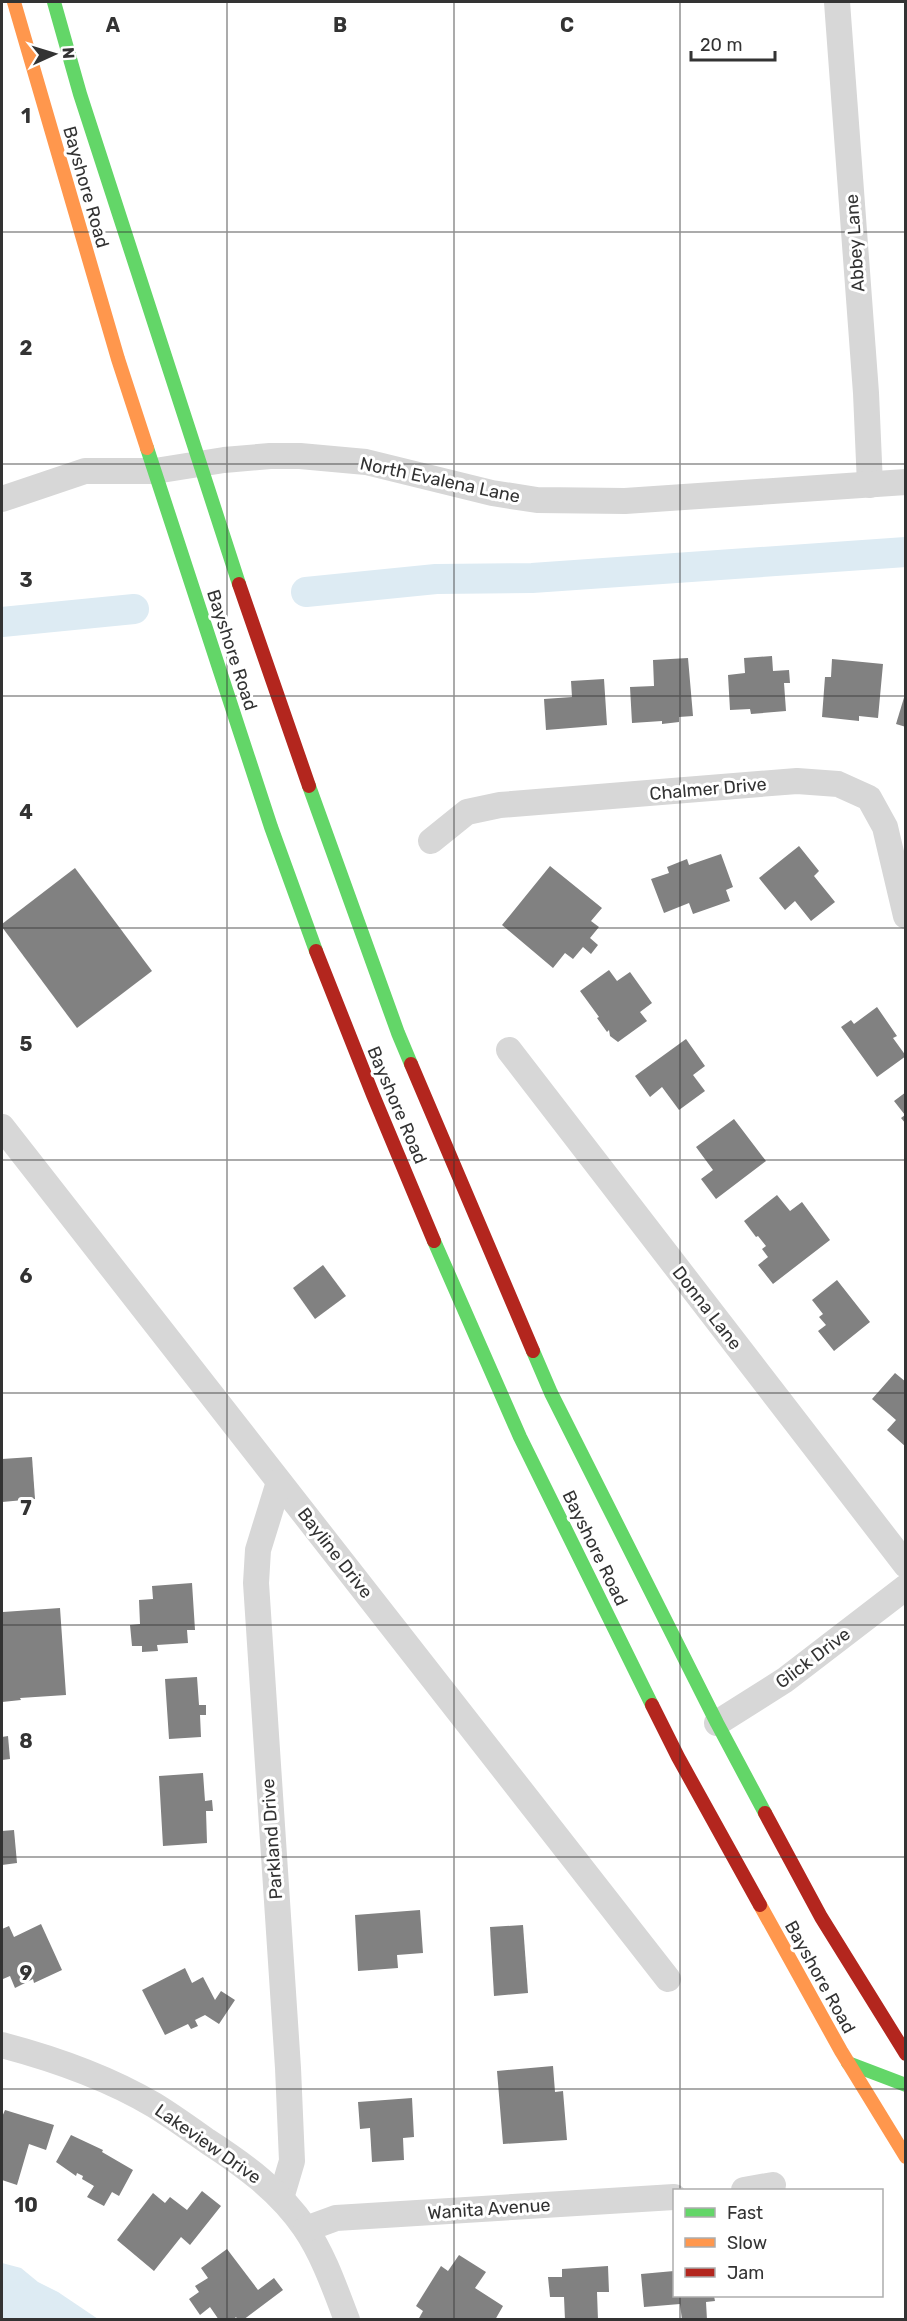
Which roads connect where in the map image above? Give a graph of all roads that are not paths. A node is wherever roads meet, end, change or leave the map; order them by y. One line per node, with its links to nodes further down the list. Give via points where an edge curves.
1 (14, 2): 5 (main road, Bayshore Road, via 114,348)
2 (54, 2): 4 (main road, Bayshore Road)
3 (837, 2): 7 (street, Abbey Lane)
4 (199, 464): 5 (street, North Evalena Lane); 7 (street, North Evalena Lane, via 300,456 366,462 492,494 537,500 625,501); 16 (main road, Bayshore Road, via 271,679 398,1033 551,1393)
5 (155, 471): 8 (street, North Evalena Lane, via 85,471); 20 (main road, Bayshore Road, via 271,827 331,991 473,1333 678,1757)
6 (906, 482): 7 (street, North Evalena Lane)
7 (870, 485)
8 (2, 499)
9 (431, 841): 10 (street, Chalmer Drive, via 467,812 500,805 797,781 838,784 869,798 885,827)
10 (906, 916)
11 (509, 1050): 14 (street, Donna Lane)
12 (2, 1127): 13 (street, Bayline Drive)
13 (279, 1482): 17 (street, Bayline Drive); 26 (street, Parkland Drive, via 258,1550 256,1583 288,2068 291,2161)
14 (906, 1565)
15 (906, 1587): 16 (street, Glick Drive, via 785,1680)
16 (717, 1723): 19 (main road, Bayshore Road, via 821,1917)
17 (668, 1979)
18 (2, 2045): 26 (street, Lakeview Drive, via 107,2080 154,2105 246,2167)
19 (906, 2054)
20 (848, 2063): 21 (main road); 22 (main road, Bayshore Road)
21 (906, 2085)
22 (906, 2157)
23 (773, 2185): 24 (street)
24 (750, 2189)
25 (673, 2197): 27 (street, Wanita Avenue, via 336,2218)
26 (281, 2198): 27 (street, Lakeview Drive)
27 (306, 2229): 28 (street, Lakeview Drive)
28 (347, 2319)

